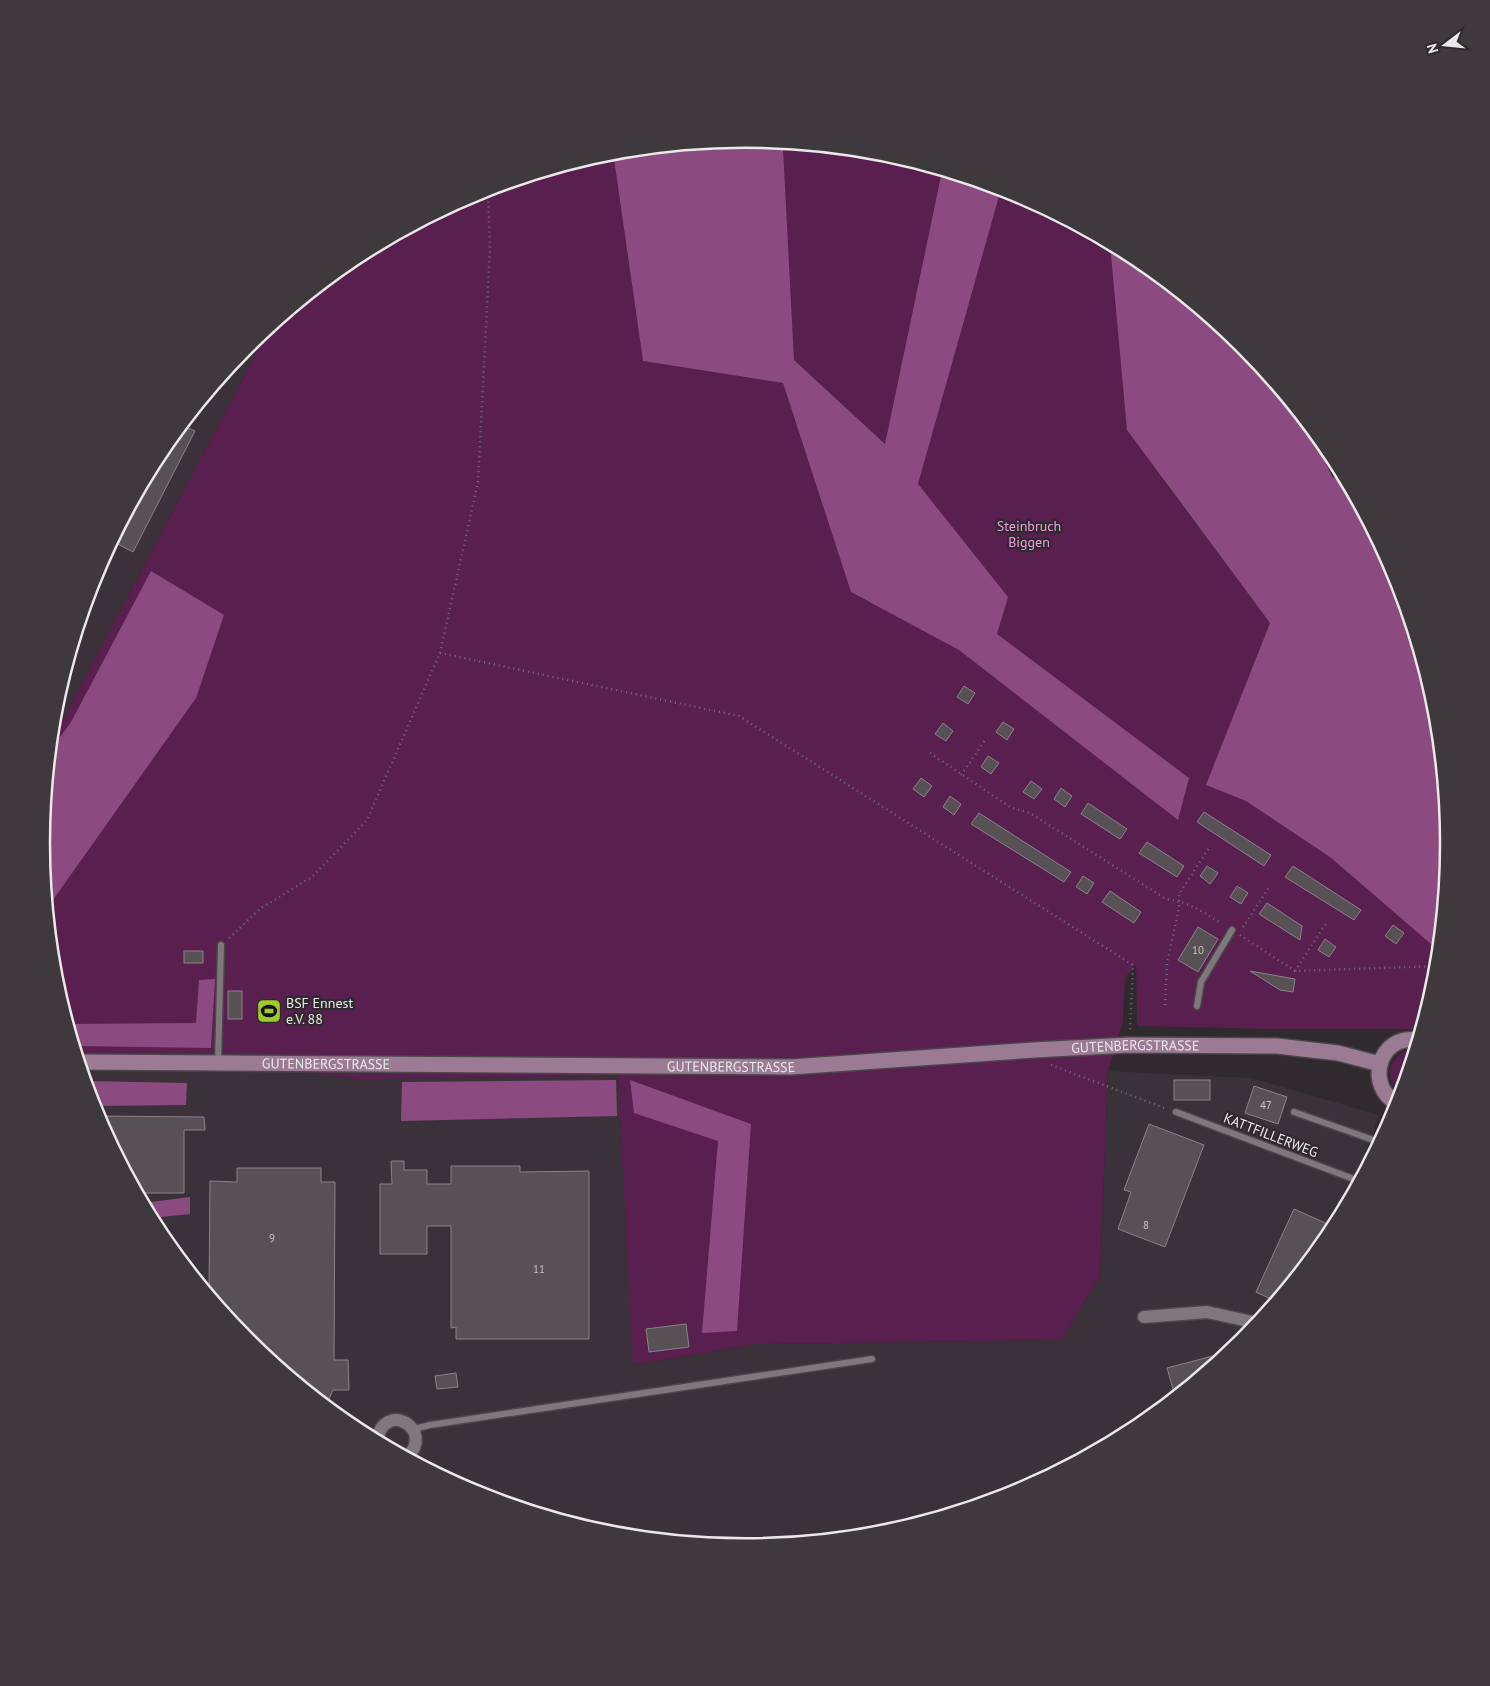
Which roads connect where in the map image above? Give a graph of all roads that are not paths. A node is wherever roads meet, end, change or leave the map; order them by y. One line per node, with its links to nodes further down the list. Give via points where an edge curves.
1 (1232, 930): 3 (lane, via 1201,982)
2 (221, 945): 6 (lane)
3 (1197, 1006)
4 (1411, 1040): 7 (main road, via 1392,1046)
5 (86, 1062): 6 (main road, GUTENBERGSTRASSE)
6 (218, 1062): 7 (main road, GUTENBERGSTRASSE, via 791,1067 1129,1045 1277,1046 1338,1053)
7 (1380, 1064): 8 (main road, via 1380,1084)
8 (1391, 1100)
9 (1176, 1112): 12 (lane, KATTFILLERWEG)
10 (1294, 1112): 11 (lane)
11 (1373, 1140)
12 (1353, 1179)
13 (1144, 1317): 14 (street, via 1207,1312)
14 (1248, 1321)
15 (872, 1359): 16 (lane)
16 (414, 1430): 17 (street, via 398,1420 381,1428); 18 (street, via 415,1446)
17 (379, 1434)
18 (410, 1452)

